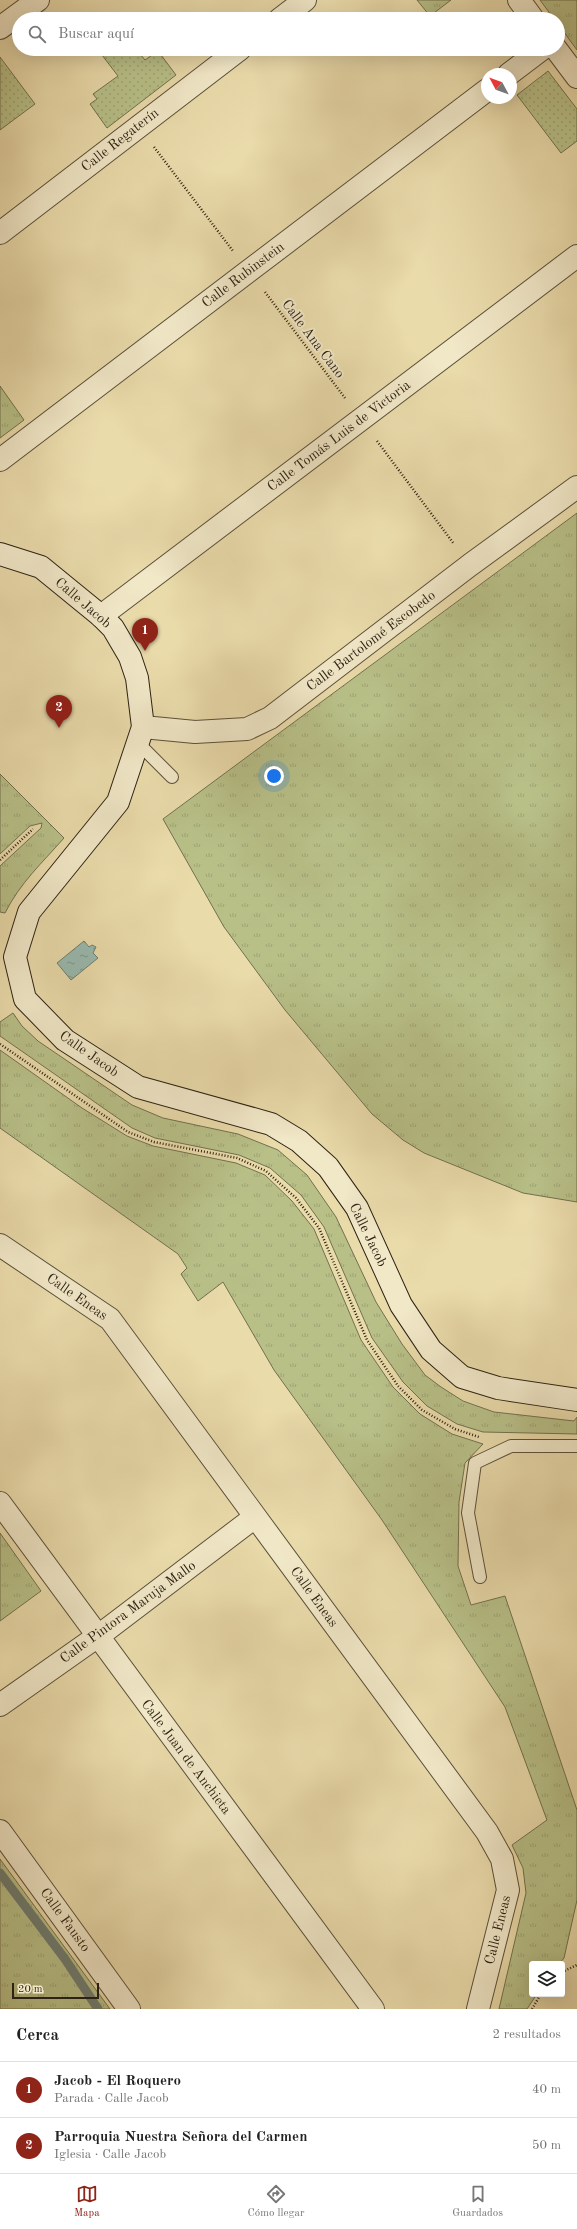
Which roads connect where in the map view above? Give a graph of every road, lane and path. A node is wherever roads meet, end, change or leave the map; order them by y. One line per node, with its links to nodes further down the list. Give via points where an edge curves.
1 (38, 0): 4 (street)
2 (305, 0): 5 (street)
3 (519, 0): 6 (street)
4 (22, 12)
5 (289, 12)
6 (528, 12)
7 (12, 19): 8 (street)
8 (0, 28)
9 (231, 56): 16 (street, Calle Regaterín)
10 (533, 56): 12 (street)
11 (561, 56): 13 (street)
12 (517, 68)
13 (577, 77)
14 (481, 95): 22 (street, Calle Rubinstein)
15 (167, 164): 17 (path)
16 (0, 233)
17 (231, 249)
18 (577, 256): 26 (street, Calle Tomás Luis de Victoria)
19 (261, 286): 20 (path, Calle Ana Cano)
20 (349, 403)
21 (376, 440): 24 (path)
22 (0, 460)
23 (577, 488): 27 (street, Calle Bartolomé Escobedo, via 464,570 270,718 247,729)
24 (459, 551)
25 (0, 554): 26 (street, Calle Jacob, via 41,567)
26 (101, 616): 27 (street, Calle Jacob, via 113,628 130,657 137,678)
27 (141, 736): 28 (lane); 33 (street, Calle Jacob, via 118,802 29,912 15,957 25,1000 65,1040 138,1087 271,1124 299,1141 328,1167 357,1208 401,1305 431,1350 462,1377 498,1388)
28 (172, 777)
29 (33, 829): 30 (path)
30 (0, 860)
31 (0, 1044): 34 (path, via 128,1132 154,1142 237,1158 266,1171 296,1198 319,1228 367,1340 398,1386 422,1410 454,1428)
32 (0, 1245): 37 (street, Calle Eneas, via 110,1319)
33 (577, 1400)
34 (511, 1446): 35 (lane); 38 (lane, via 475,1463 468,1513)
35 (577, 1446)
36 (0, 1503): 39 (street, Calle Juan de Anchieta)
37 (255, 1517): 39 (street, Calle Pintora Maruja Mallo); 47 (street, Calle Eneas, via 486,1832 502,1859 508,1890)
38 (480, 1577)
39 (96, 1637): 40 (street, Calle Pintora Maruja Mallo); 46 (street, Calle Juan de Anchieta)
40 (0, 1705)
41 (0, 1831): 45 (street, Calle Fausto)
42 (577, 1965): 43 (path)
43 (565, 1971)
44 (539, 1997): 48 (path)
45 (129, 2009)
46 (373, 2009)
47 (478, 2009)
48 (532, 2009)

